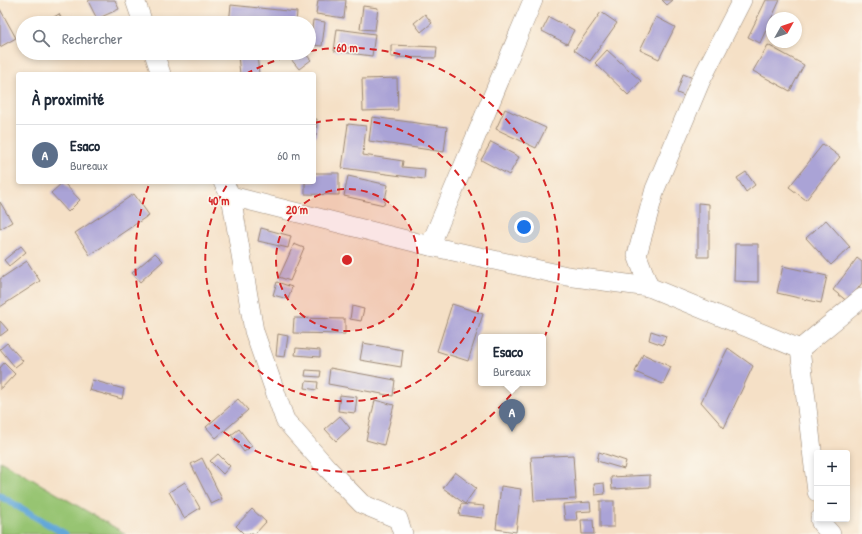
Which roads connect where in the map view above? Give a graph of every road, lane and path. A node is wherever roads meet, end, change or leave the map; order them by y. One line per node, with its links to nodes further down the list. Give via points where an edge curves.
1 (135, 0): 4 (street)
2 (532, 0): 8 (street)
3 (742, 0): 9 (street, via 700,82 655,189 637,255)
4 (141, 16)
5 (157, 60): 6 (street)
6 (161, 72)
7 (227, 189): 8 (street); 14 (street, via 254,330 285,420 362,504 398,519)
8 (430, 246): 9 (street, via 567,276)
9 (649, 287): 11 (street)
10 (862, 298): 11 (street)
11 (800, 349): 12 (street)
12 (816, 486)
13 (821, 522): 15 (street)
14 (403, 534)
15 (831, 534)

